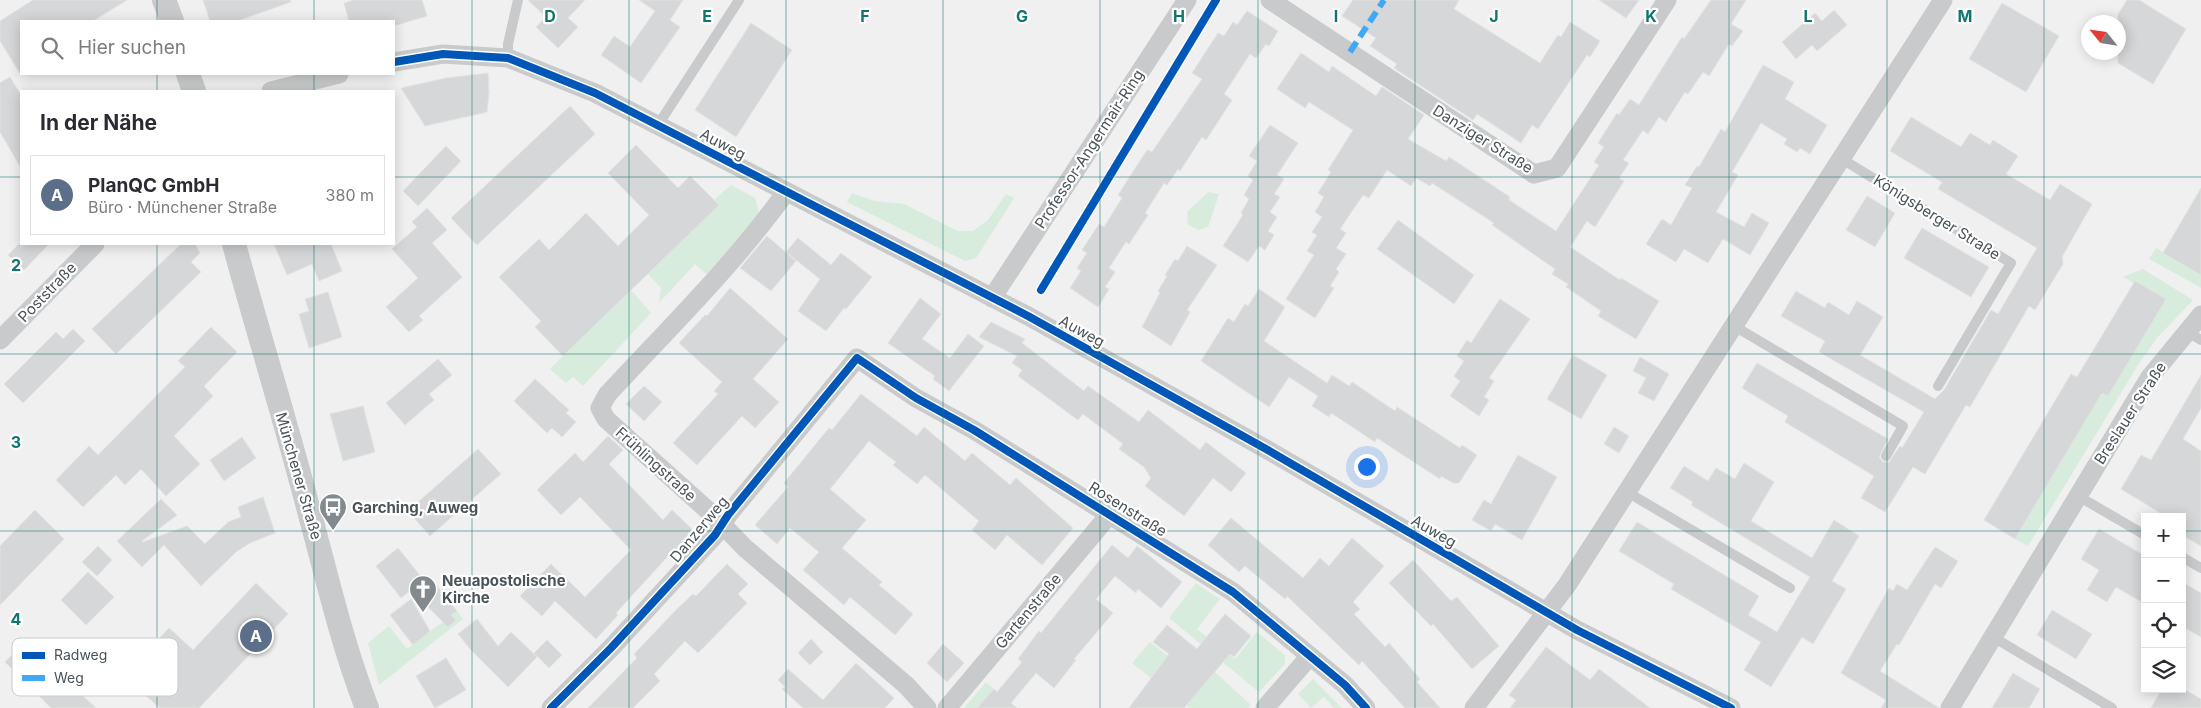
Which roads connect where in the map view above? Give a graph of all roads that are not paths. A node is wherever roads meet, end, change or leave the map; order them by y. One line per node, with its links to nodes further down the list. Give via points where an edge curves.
1 (164, 0): 8 (street)
2 (518, 0): 9 (lane)
3 (740, 0): 15 (lane)
4 (1187, 0): 20 (street, Professor-Angermair-Ring)
5 (1270, 0): 6 (street, Danziger Straße, via 1534,174 1557,168)
6 (1667, 0)
7 (1942, 0): 16 (street)
8 (172, 20)
9 (508, 58): 10 (street, Auweg, via 443,54); 15 (street, Auweg, via 596,93)
10 (395, 62)
11 (188, 75): 13 (street)
12 (336, 75): 14 (street)
13 (194, 90)
14 (275, 90)
15 (658, 125): 17 (street, Auweg)
16 (1842, 159): 22 (street); 26 (lane, Königsberger Straße, via 2011,263)
17 (786, 192): 20 (street, Auweg); 31 (street, Frühlingstraße, via 703,291 607,395 600,408 606,419)
18 (94, 245): 24 (street, Poststraße)
19 (234, 245): 39 (street, Münchener Straße, via 332,601)
20 (992, 298): 36 (street, Auweg, via 1266,448)
21 (2201, 315): 23 (street, Breslauer Straße)
22 (1734, 326): 27 (lane, via 1903,426); 28 (street)
23 (2194, 336): 29 (street, Breslauer Straße, via 2150,376)
24 (0, 340)
25 (857, 358): 30 (street, Rosenstraße, via 916,398); 31 (street, Danzerweg)
26 (1938, 386)
27 (1886, 456)
28 (1627, 492): 35 (lane); 36 (street)
29 (2078, 496): 32 (lane); 37 (street, Breslauer Straße)
30 (1110, 514): 38 (street, Rosenstraße, via 1233,592); 42 (street, Gartenstraße)
31 (722, 524): 40 (street, Danzerweg, via 611,648); 41 (street, Frühlingstraße, via 745,548 913,692)
32 (2141, 533)
33 (2184, 558): 34 (lane)
34 (2201, 568)
35 (1790, 588)
36 (1547, 613): 45 (street); 46 (street, Auweg)
37 (1993, 637): 47 (street, Breslauer Straße); 48 (lane)
38 (1309, 657): 43 (street); 44 (street, Rosenstraße, via 1345,685)
39 (367, 708)
40 (551, 708)
41 (927, 708)
42 (947, 708)
43 (1265, 708)
44 (1366, 708)
45 (1474, 708)
46 (1731, 708)
47 (1950, 708)
48 (2112, 708)

